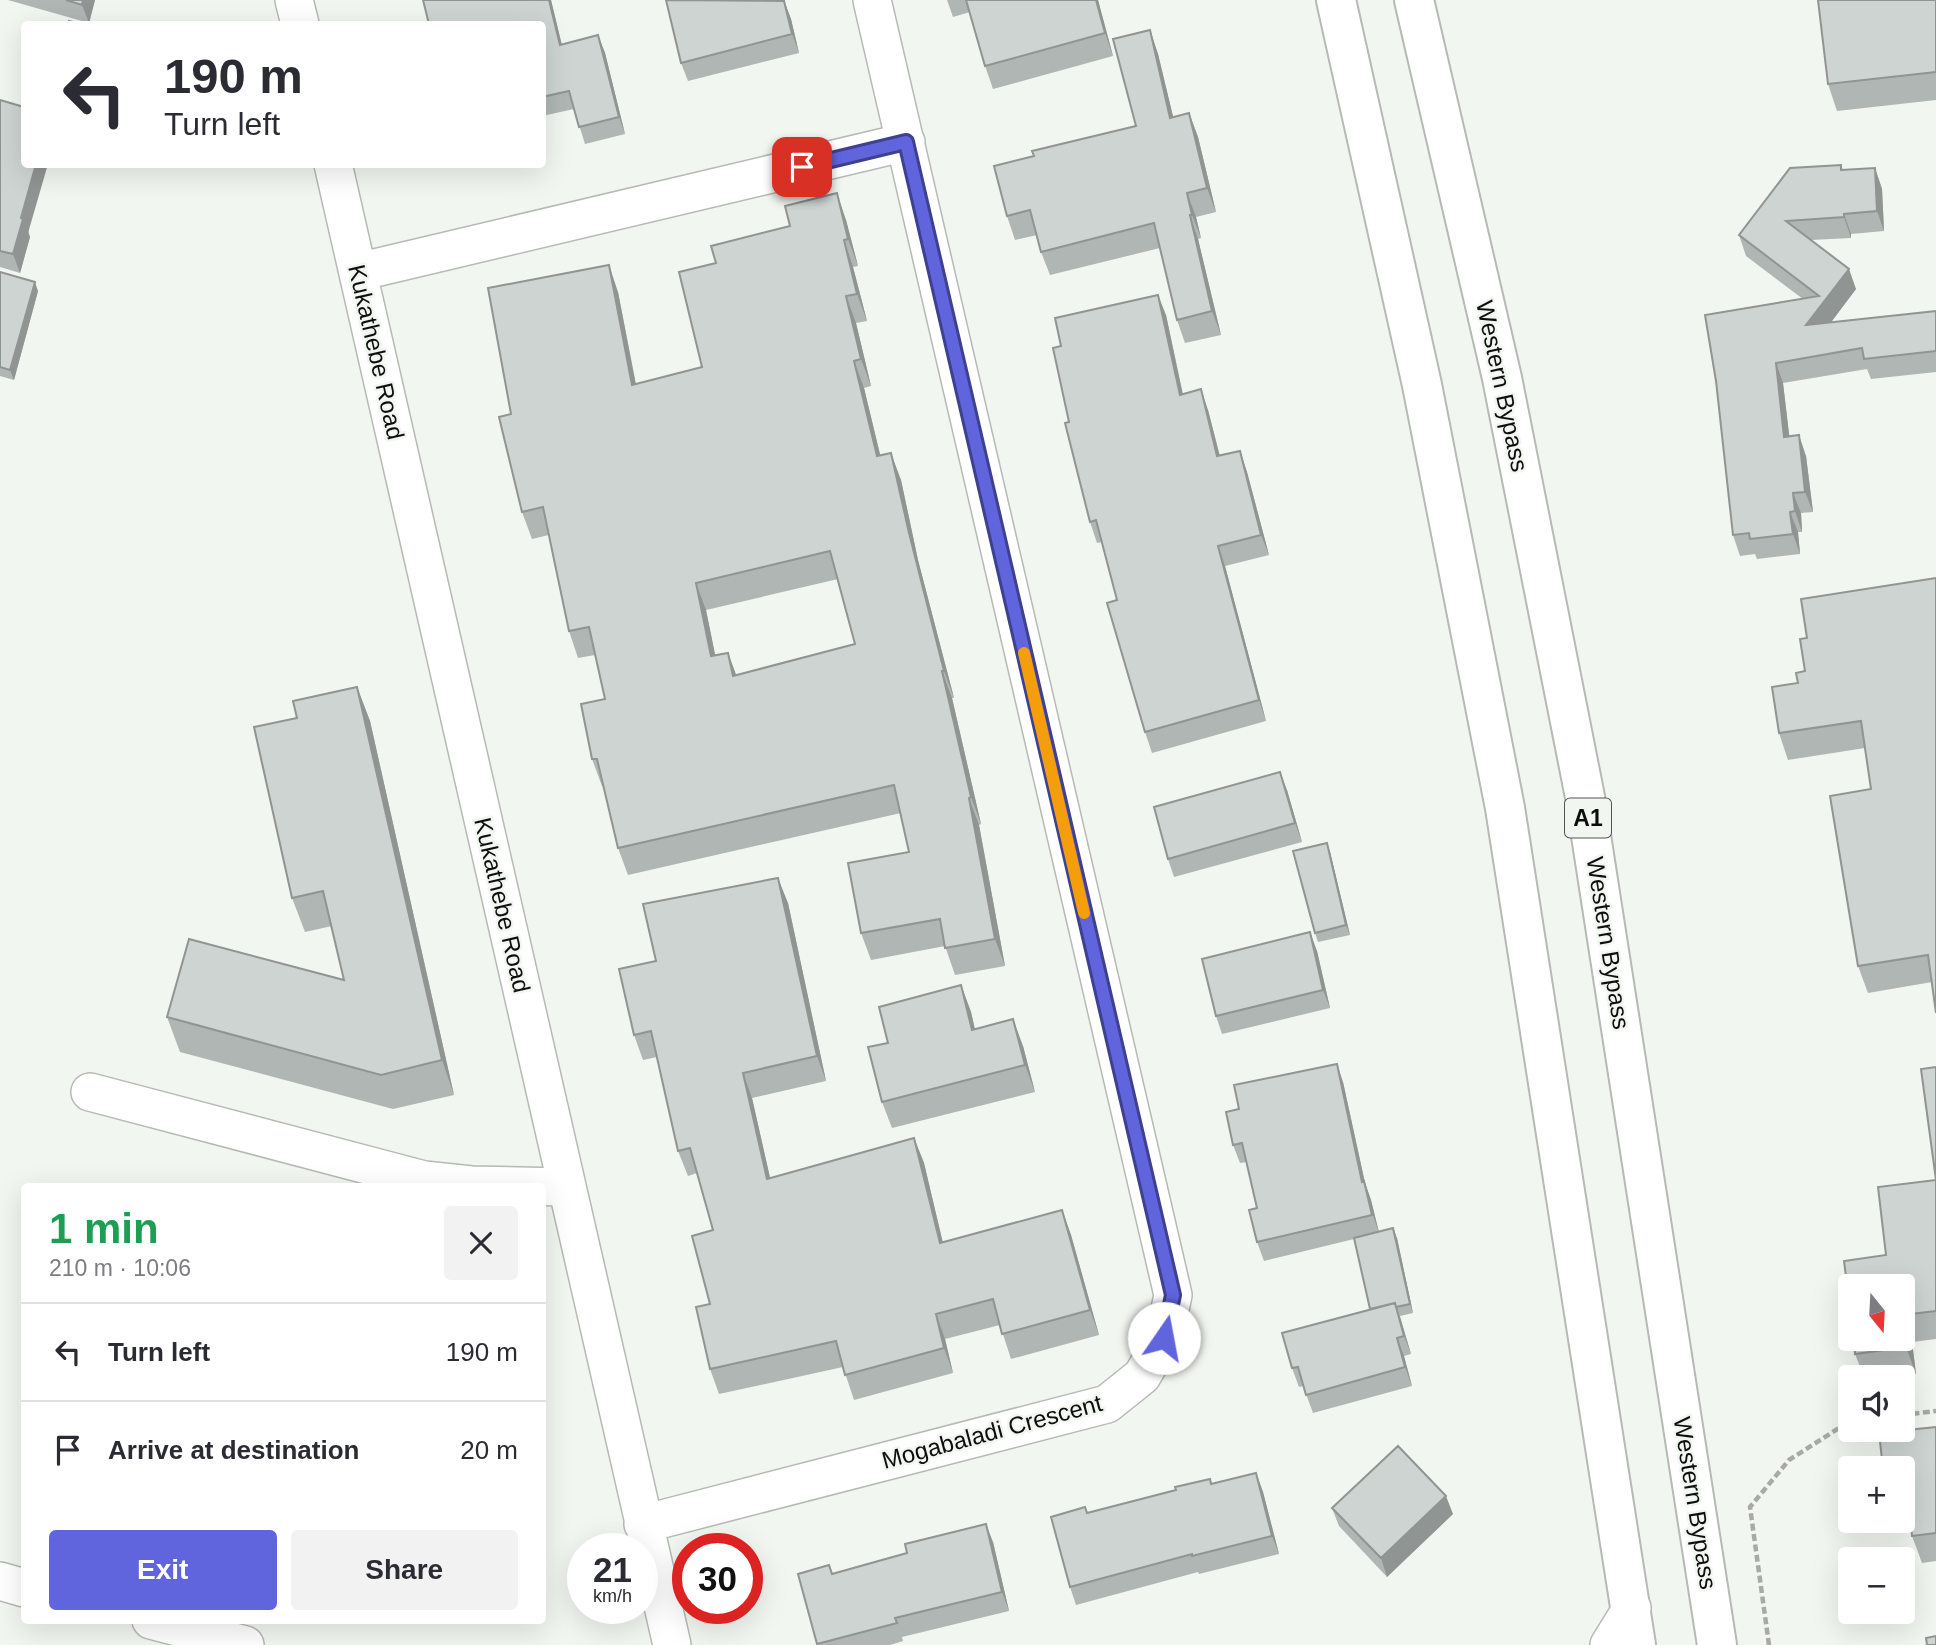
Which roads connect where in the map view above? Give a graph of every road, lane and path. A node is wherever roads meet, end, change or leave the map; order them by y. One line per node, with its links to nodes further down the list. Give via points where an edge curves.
1 (294, 0): 5 (street)
2 (872, 0): 6 (street, Mogabaladi Crescent)
3 (1336, 0): 20 (highway, via 1422,385 1505,808)
4 (1414, 0): 24 (highway, Western Bypass / A1, via 1502,377 1585,797)
5 (299, 21)
6 (906, 142): 8 (street); 16 (street, Mogabaladi Crescent, via 1173,1295 1164,1338 1142,1376 1107,1404)
7 (334, 168): 8 (street, Kukathebe Road)
8 (359, 272): 12 (street, Kukathebe Road)
9 (90, 1092): 10 (street, via 424,1180)
10 (452, 1183)
11 (546, 1186): 12 (street)
12 (565, 1186): 16 (street, Kukathebe Road)
13 (1936, 1411): 14 (path)
14 (1915, 1413)
15 (1838, 1430): 25 (path, via 1790,1460 1750,1507)
16 (643, 1524): 22 (street, Kukathebe Road)
17 (0, 1581): 18 (street)
18 (21, 1587)
19 (166, 1624): 21 (street)
20 (1634, 1627): 23 (street)
21 (245, 1645)
22 (671, 1645)
23 (1609, 1645)
24 (1717, 1645)
25 (1769, 1645)

